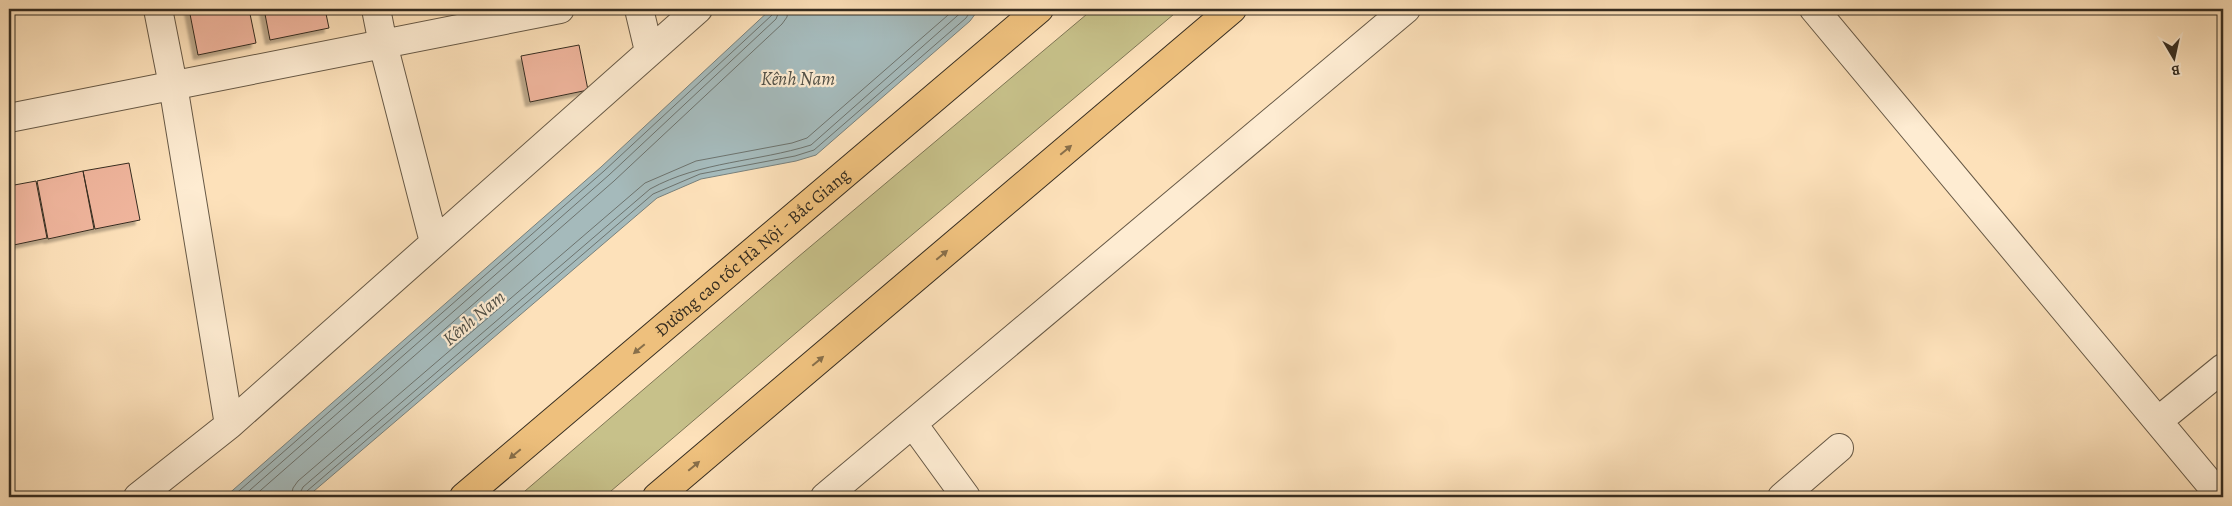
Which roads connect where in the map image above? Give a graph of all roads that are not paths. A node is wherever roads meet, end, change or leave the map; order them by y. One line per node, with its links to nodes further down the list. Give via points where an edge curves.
1 (158, 9): 13 (street)
2 (376, 9): 11 (street)
3 (560, 9): 11 (street)
4 (640, 9): 12 (street)
5 (698, 9): 12 (street)
6 (1010, 9): 15 (highway)
7 (1039, 9): 15 (highway, Đường cao tốc Hà Nội - Bắc Giang)
8 (1232, 9): 24 (highway, one-way to 8)
9 (1406, 9): 19 (street)
10 (1814, 9): 18 (street)
11 (383, 44): 13 (street); 16 (street)
12 (649, 51): 16 (street)
13 (173, 85): 14 (street); 20 (street)
14 (9, 118)
15 (783, 227): 23 (highway, Đường cao tốc Hà Nội - Bắc Giang, one-way to 23)
16 (434, 242): 20 (street)
17 (2223, 368): 18 (street)
18 (2158, 421): 28 (street)
19 (913, 424): 25 (street); 26 (street)
20 (229, 425): 22 (street)
21 (1839, 448): 27 (street)
22 (138, 497)
23 (464, 497)
24 (657, 497)
25 (825, 497)
26 (966, 497)
27 (1782, 497)
28 (2221, 497)

